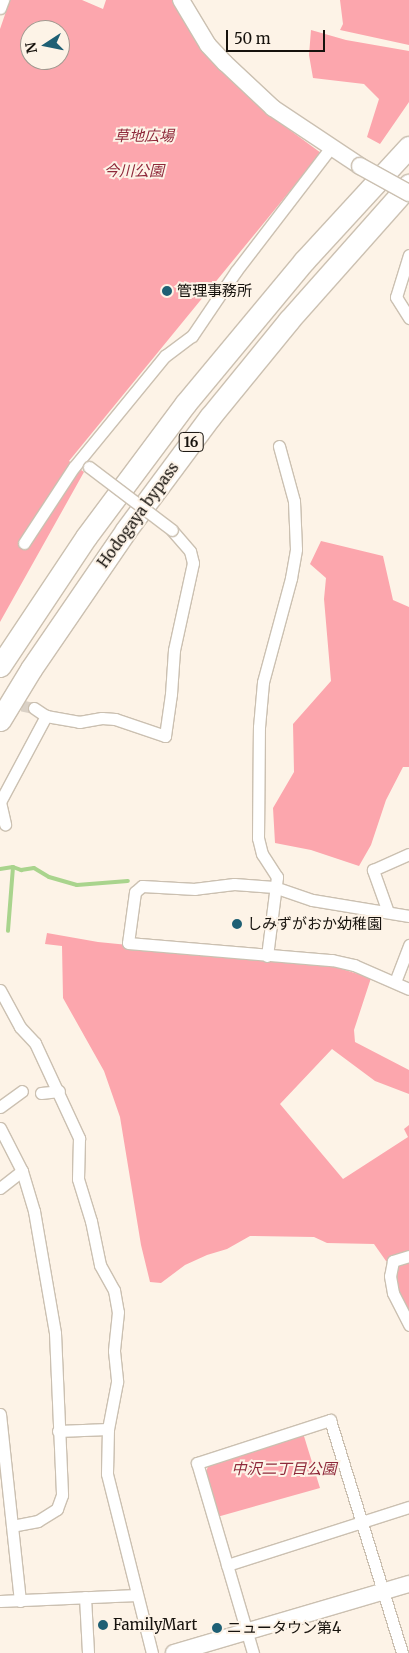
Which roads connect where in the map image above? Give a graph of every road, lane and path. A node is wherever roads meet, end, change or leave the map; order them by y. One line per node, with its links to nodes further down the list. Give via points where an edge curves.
1 (3, 0): 3 (street)
2 (181, 0): 5 (street, via 204,39 225,63 273,108)
3 (0, 8)
4 (409, 146): 13 (highway, Hodogaya bypass / 16, via 304,261 186,403 86,537)
5 (331, 147): 7 (street, bridge); 11 (street, via 236,271 192,336 165,356)
6 (409, 186): 16 (highway, Hodogaya bypass / 16, via 289,320 210,417 126,530)
7 (409, 193)
8 (409, 254): 9 (street, via 396,297)
9 (409, 318)
10 (279, 446): 20 (street, via 294,501 296,549 263,682 259,727 258,838 262,854 277,877)
11 (84, 463): 12 (street); 15 (street, bridge, via 172,530 187,546 193,563 174,650 172,694 165,736 115,719 79,722)
12 (24, 543)
13 (0, 666)
14 (34, 708): 15 (street)
15 (46, 716): 17 (street)
16 (0, 720)
17 (0, 802): 18 (street)
18 (5, 824)
19 (409, 854): 21 (street, via 373,870)
20 (274, 887): 21 (street, via 312,900); 24 (street); 24 (street, via 234,884 195,889 142,886 135,892 128,943)
21 (388, 912): 22 (street)
22 (409, 916)
23 (409, 945): 25 (street)
24 (266, 956): 25 (street, via 332,960 354,965)
25 (395, 982): 26 (street)
26 (409, 989)
27 (0, 990): 29 (street, via 20,1028 35,1042)
28 (22, 1091): 31 (street)
29 (58, 1091): 30 (street); 38 (street, via 79,1138 78,1179 100,1265 114,1290 118,1312 114,1351 117,1382)
30 (41, 1093)
31 (0, 1107)
32 (0, 1128): 33 (street)
33 (22, 1171): 34 (street); 39 (street, via 34,1211 56,1333)
34 (0, 1188)
35 (409, 1256): 36 (street, via 393,1261 390,1276 393,1293)
36 (409, 1325)
37 (0, 1414): 42 (street)
38 (108, 1429): 39 (street); 46 (street, via 107,1474)
39 (58, 1431): 42 (street, via 62,1495 57,1509 38,1521)
40 (409, 1507): 41 (street)
41 (362, 1523): 43 (street); 43 (street, via 330,1420 197,1463); 45 (street)
42 (12, 1526): 48 (street)
43 (227, 1565): 50 (street)
44 (409, 1584): 45 (street)
45 (383, 1591): 50 (street); 55 (street)
46 (137, 1595): 47 (street); 52 (street)
47 (85, 1597): 48 (street); 51 (street)
48 (20, 1600): 49 (street)
49 (0, 1602)
50 (247, 1632): 53 (street); 54 (street)
51 (88, 1653)
52 (152, 1653)
53 (174, 1653)
54 (253, 1653)
55 (402, 1653)

